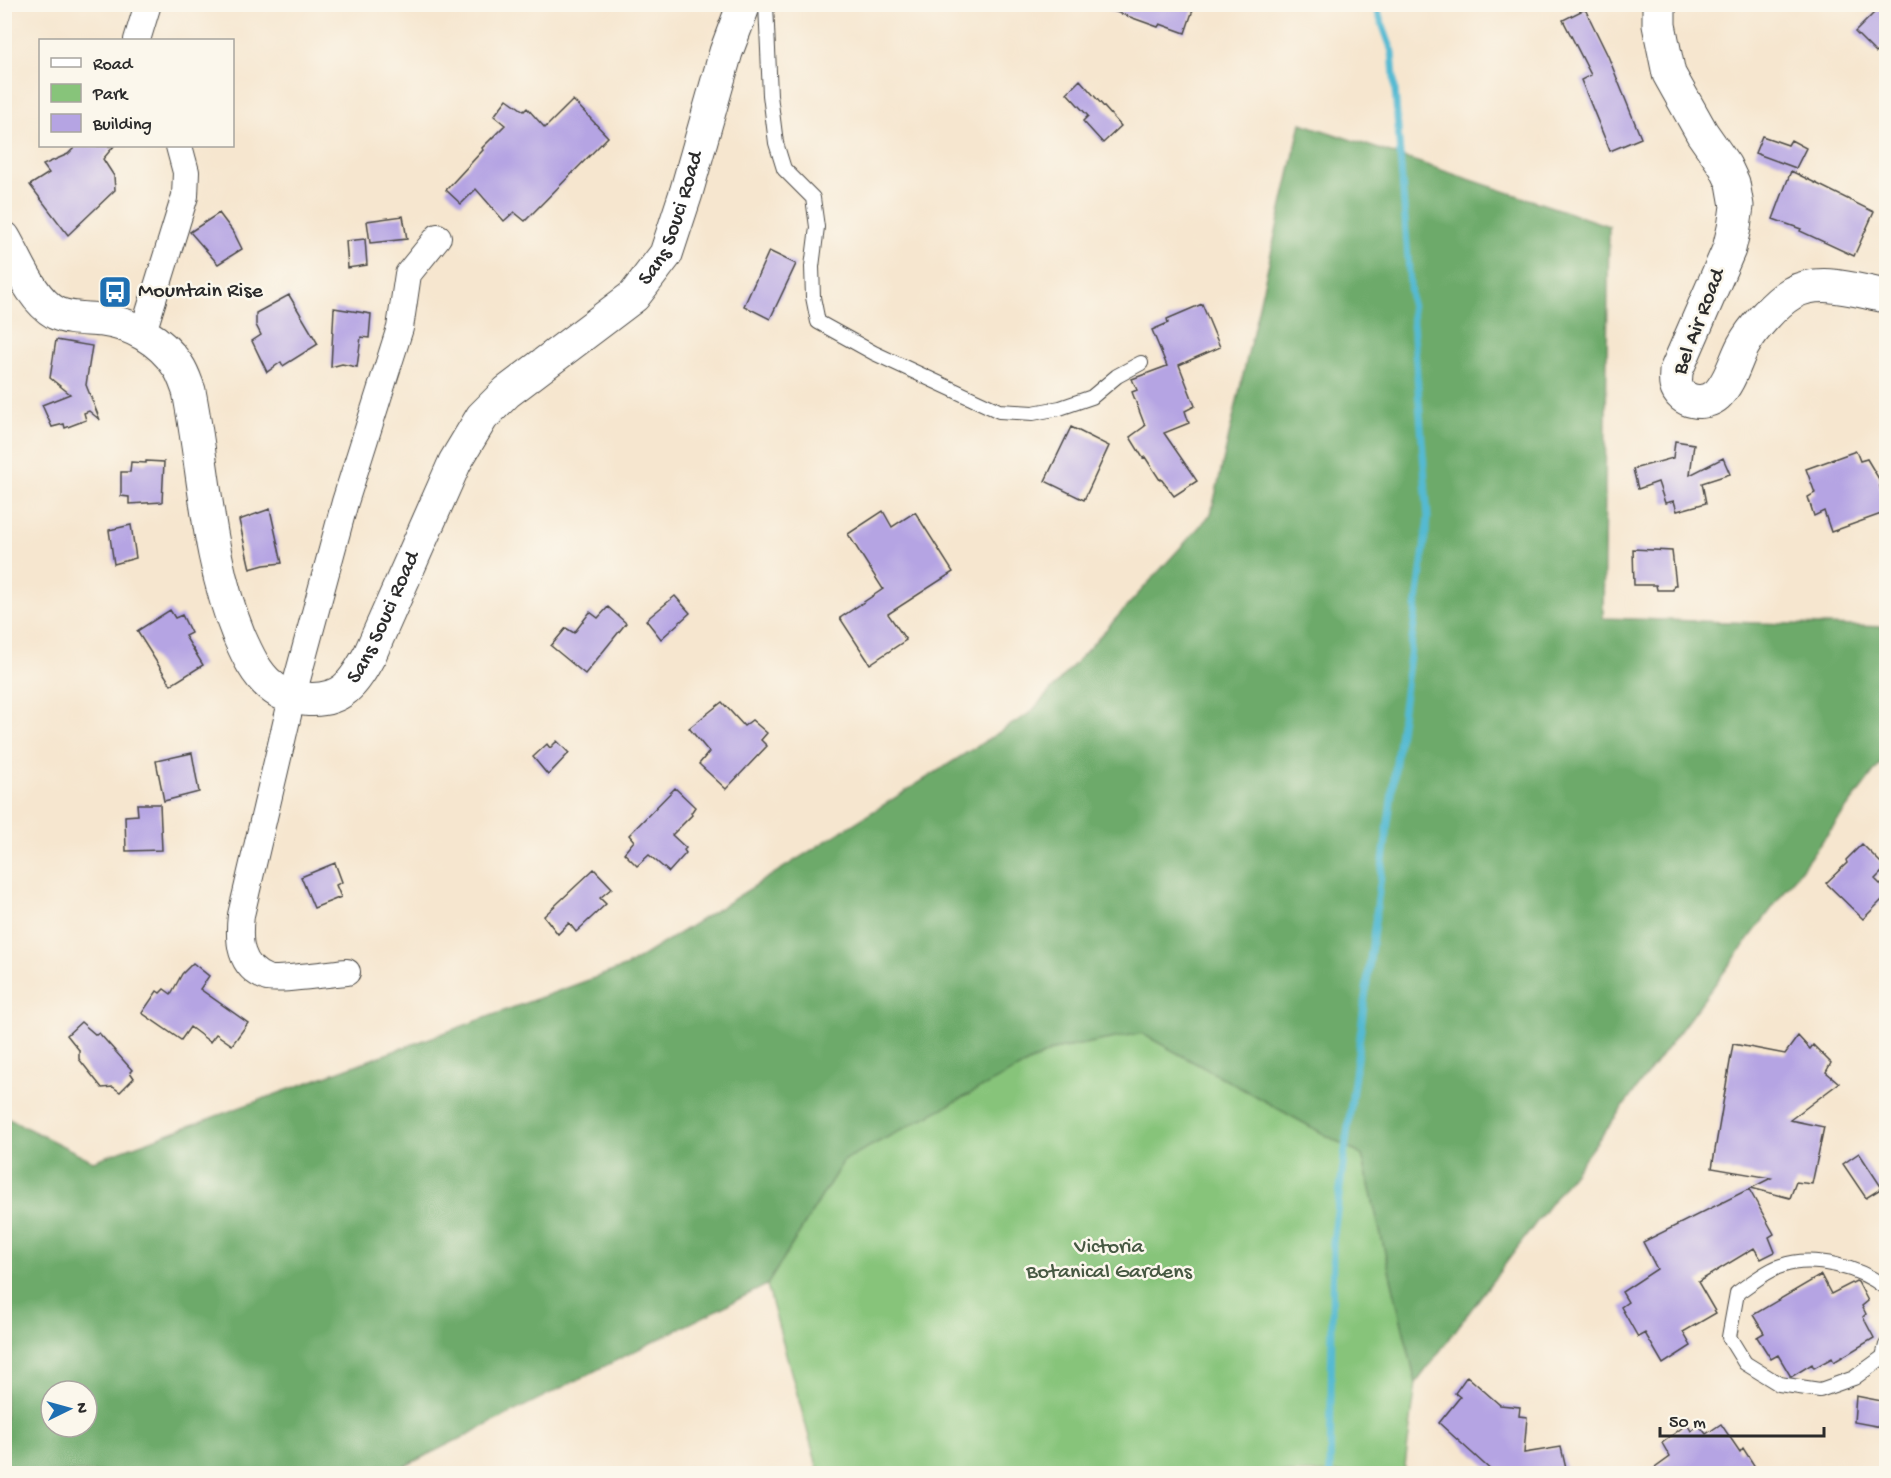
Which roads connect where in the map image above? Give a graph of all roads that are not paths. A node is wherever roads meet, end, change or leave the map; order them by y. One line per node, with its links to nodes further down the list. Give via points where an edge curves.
1 (148, 4): 5 (street)
2 (744, 4): 12 (main road, Sans Souci Road, via 666,254 634,296 507,392 482,417 455,462 355,681 327,698)
3 (766, 4): 11 (lane, via 776,143 784,169 813,198 817,227 813,297 818,322 874,353 999,411 1033,413 1092,398 1117,376)
4 (1659, 4): 9 (main road, Bel Air Road, via 1669,75 1725,166 1737,206 1729,249 1676,371 1676,386 1682,394 1692,401 1705,401 1717,395 1758,322 1793,293 1830,285)
5 (137, 39)
6 (179, 147): 10 (street, via 186,172 185,196)
7 (438, 237): 12 (street, via 408,274 400,328 345,502)
8 (4, 238): 10 (main road, via 33,291 57,313 124,324)
9 (1887, 296)
10 (143, 332): 12 (main road, via 177,365 189,391 219,579 246,654 271,687)
11 (1141, 363)
12 (292, 698): 13 (street, via 242,915 241,952 249,966 269,979)
13 (346, 972)
14 (1887, 1288): 15 (lane, via 1874,1278 1819,1260 1780,1266 1737,1293 1729,1337 1745,1363 1779,1384 1820,1390 1854,1378 1883,1357)
15 (1887, 1345)

